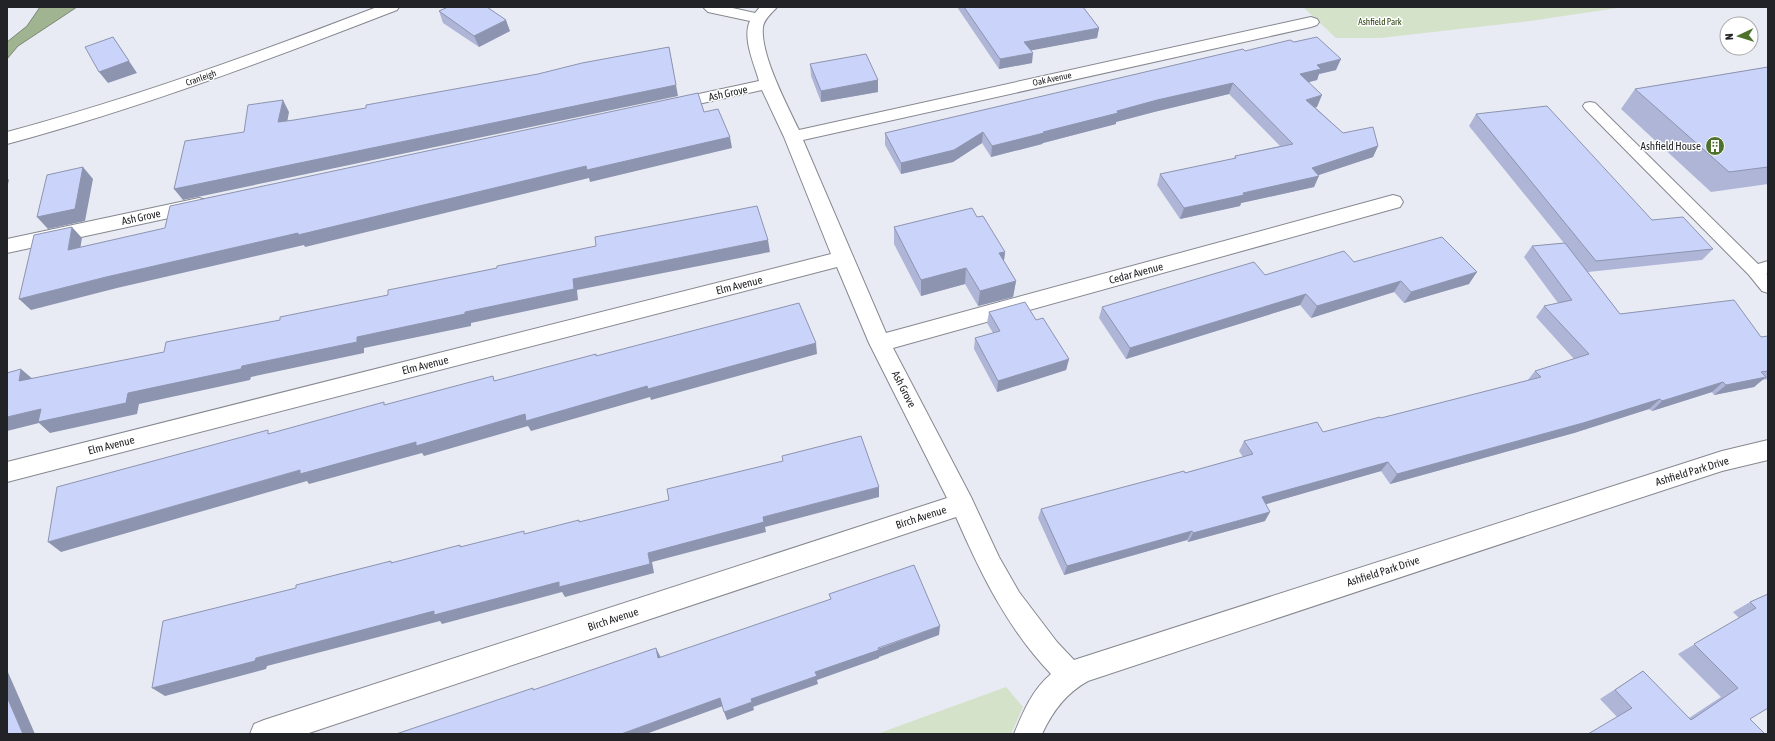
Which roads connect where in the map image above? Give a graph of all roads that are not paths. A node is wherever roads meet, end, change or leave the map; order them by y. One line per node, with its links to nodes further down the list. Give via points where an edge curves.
1 (391, 7): 9 (street, Cranleigh, via 158,93)
2 (711, 7): 3 (street)
3 (764, 12): 5 (street, Ash Grove, via 755,27 757,47)
4 (1311, 22): 8 (street, Oak Avenue)
5 (768, 84): 7 (street, Ash Grove); 8 (street, Ash Grove)
6 (1590, 106): 14 (lane)
7 (651, 109)
8 (793, 136): 13 (street, Ash Grove)
9 (7, 138)
10 (217, 201): 12 (street, Ash Grove)
11 (1392, 202): 16 (street, Cedar Avenue)
12 (7, 246)
13 (843, 258): 16 (street, Ash Grove); 18 (street, Elm Avenue)
14 (1762, 269): 15 (lane)
15 (1768, 287)
16 (880, 343): 19 (street, Ash Grove)
17 (1768, 450): 20 (street, Ashfield Park Drive, via 1722,461 1584,505 1140,650)
18 (7, 472)
19 (962, 504): 20 (street, Ash Grove, via 1010,601 1047,650); 21 (street, Birch Avenue)
20 (1071, 676): 22 (street, Ashfield Park Drive, via 1057,686 1046,700)
21 (264, 734)
22 (1028, 734)

